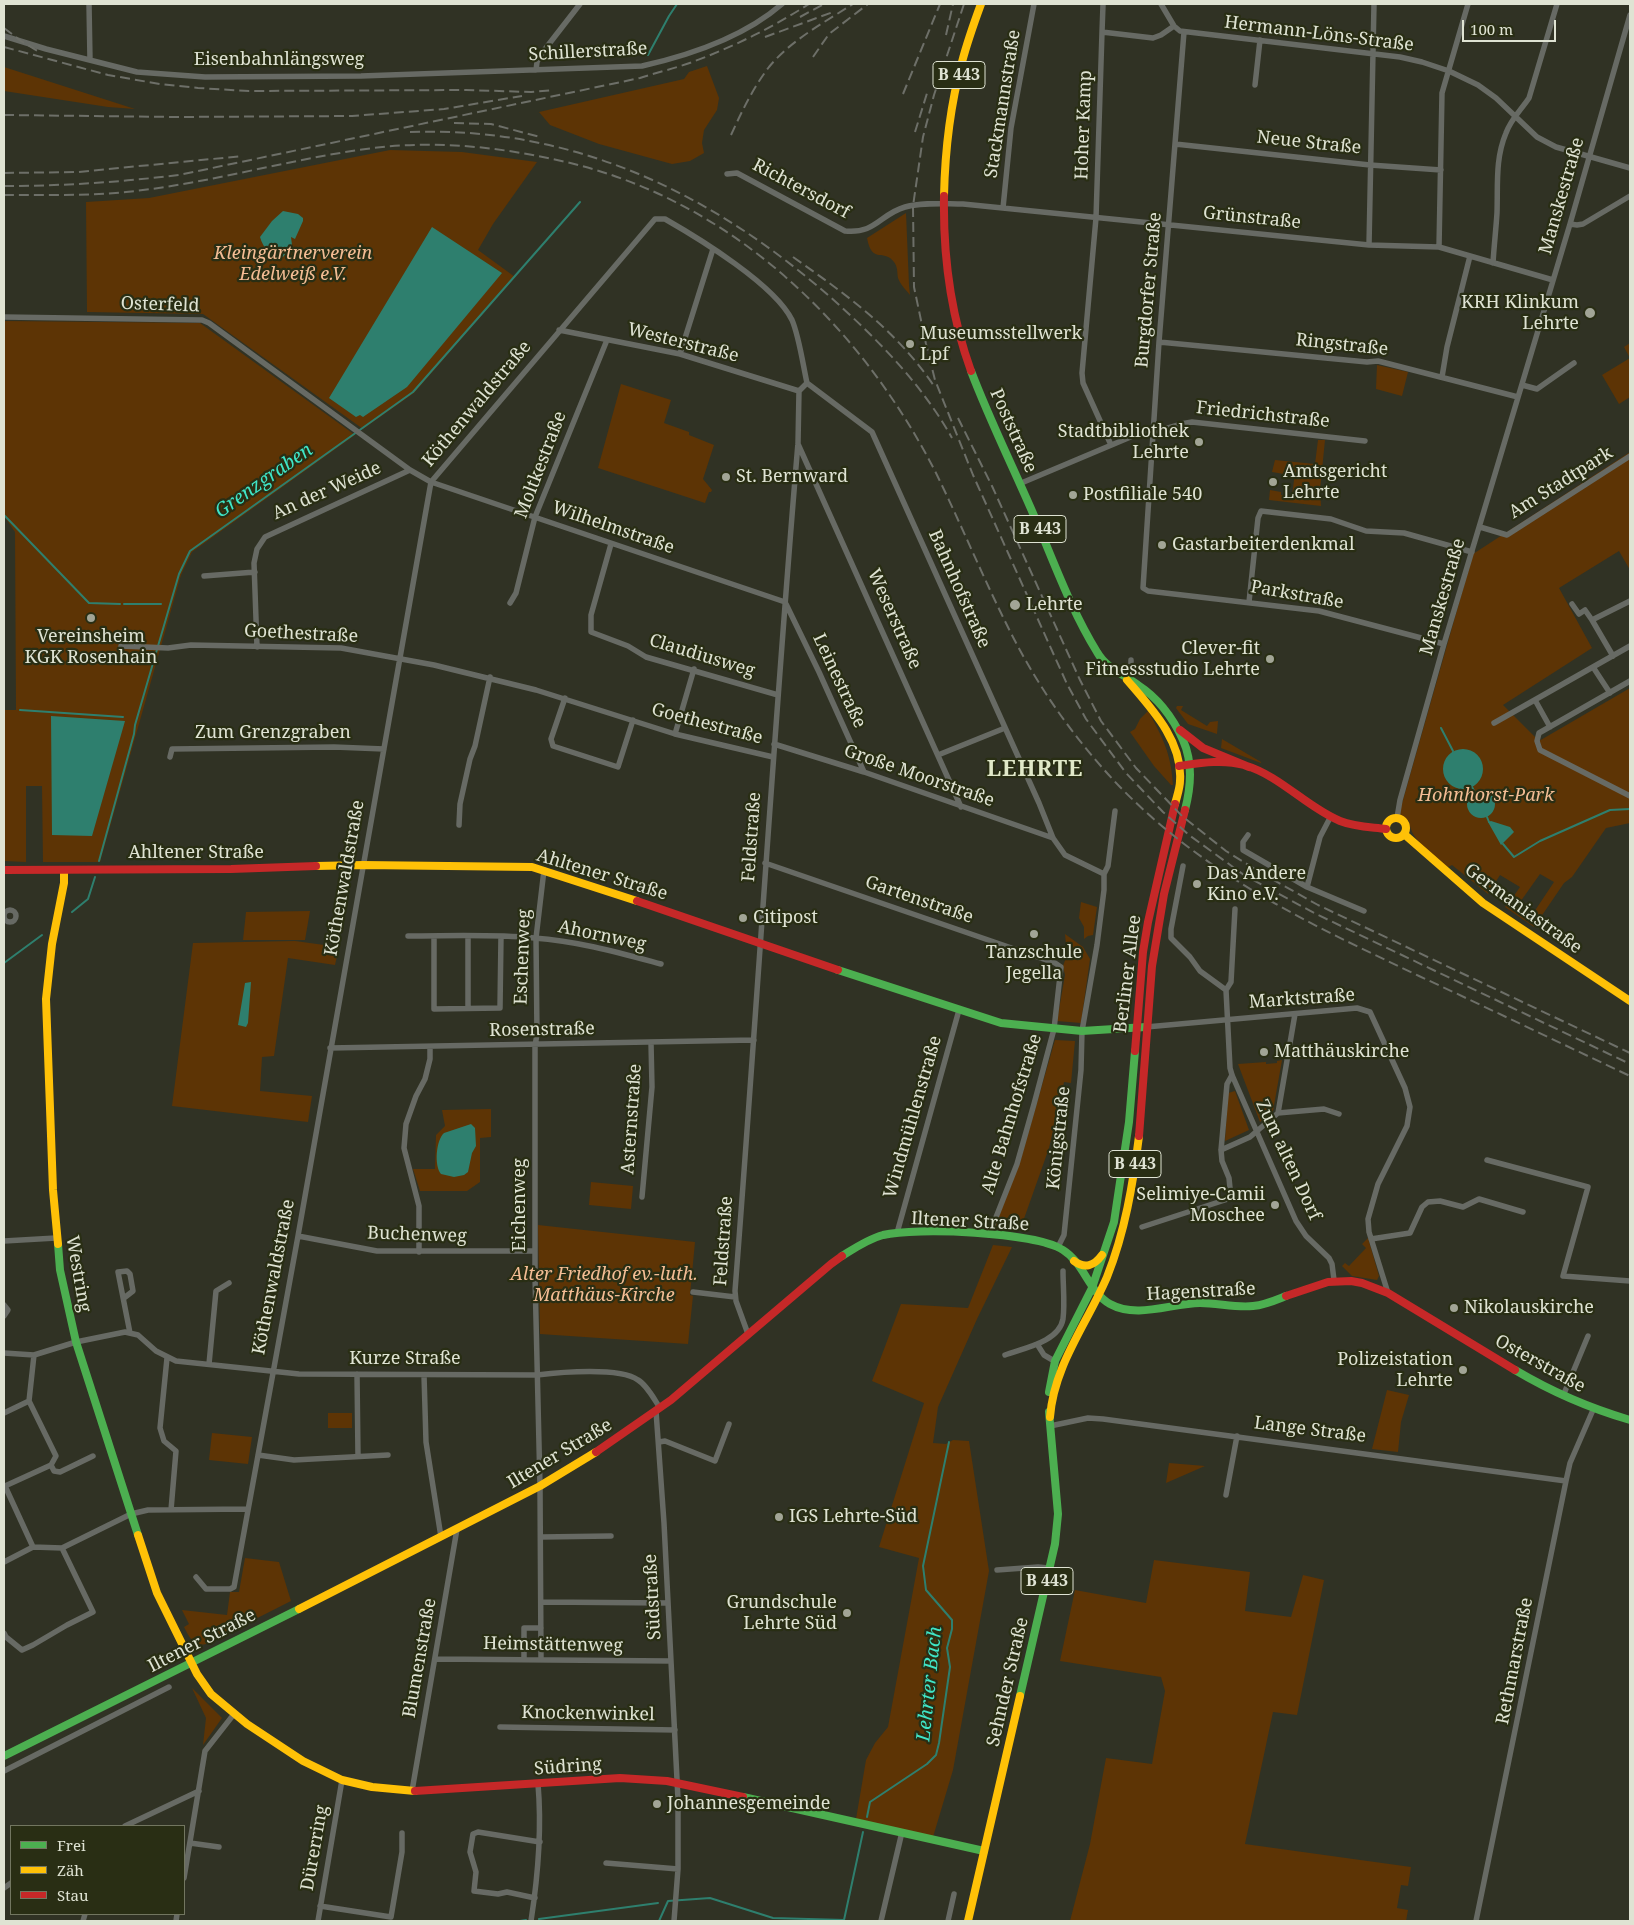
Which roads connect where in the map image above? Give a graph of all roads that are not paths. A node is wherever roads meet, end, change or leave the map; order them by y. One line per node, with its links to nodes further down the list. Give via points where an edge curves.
1 (89, 4): 18 (street)
2 (580, 4): 19 (street, via 542,53)
3 (782, 4): 19 (street, Schillerstraße, via 749,28 668,60 642,66)
4 (981, 4): 31 (main road, Poststraße / B 443, via 961,65 955,96)
5 (1034, 4): 32 (street, Stackmannstraße, via 1011,128)
6 (1161, 4): 12 (street)
7 (1374, 4): 17 (street)
8 (1468, 4): 20 (street)
9 (1557, 4): 23 (street, via 1529,98)
10 (1103, 5): 13 (street, Hoher Kamp)
11 (1630, 15): 25 (street, Manskestraße)
12 (1174, 26): 13 (street, via 1153,38); 14 (street)
13 (1102, 32): 33 (street, Hoher Kamp)
14 (1184, 32): 16 (street, Hermann-Löns-Straße); 24 (street, Burgdorfer Straße)
15 (4, 36): 18 (street, Eisenbahnlängsweg)
16 (1260, 40): 17 (street, Hermann-Löns-Straße); 22 (street)
17 (1372, 54): 20 (street, Hermann-Löns-Straße, via 1400,57); 26 (street)
18 (90, 60): 21 (street, Eisenbahnlängsweg, via 137,72 205,77)
19 (536, 70): 21 (street, Schillerstraße)
20 (1449, 71): 23 (street, Hermann-Löns-Straße, via 1478,84); 28 (street, via 1442,93)
21 (470, 72)
22 (1255, 85)
23 (1514, 116): 25 (street, Hermann-Löns-Straße, via 1537,137 1556,147); 40 (street, via 1497,166)
24 (1175, 144): 26 (street, Neue Straße); 35 (street, Burgdorfer Straße)
25 (1589, 156): 27 (street, Hermann-Löns-Straße); 34 (street, Manskestraße)
26 (1370, 165): 28 (street, Neue Straße); 36 (street)
27 (1630, 168)
28 (1441, 170): 37 (street)
29 (727, 174): 31 (street, Richtersdorf, via 737,173 845,231 868,229 903,208)
30 (1630, 196): 34 (street, via 1584,224)
31 (944, 204): 32 (street, Grünstraße); 61 (main road, Poststraße / B 443, via 948,275 958,330 983,402)
32 (1003, 208): 33 (street, Grünstraße)
33 (1096, 218): 35 (street, Grünstraße); 57 (street, Hoher Kamp, via 1082,373 1083,383)
34 (1570, 224): 41 (street, Manskestraße)
35 (1169, 225): 36 (street, Grünstraße); 45 (street, Burgdorfer Straße)
36 (1369, 245): 37 (street, Grünstraße)
37 (1439, 247): 39 (street, Grünstraße)
38 (713, 249): 43 (street, Köthenwaldstraße, via 665,219 655,219); 46 (street); 49 (street, via 762,285 784,307 793,322)
39 (1470, 256): 40 (street, Grünstraße); 48 (street)
40 (1493, 263): 41 (street, Grünstraße)
41 (1554, 280): 50 (street, Manskestraße)
42 (4, 317): 53 (street, Osterfeld, via 202,320)
43 (559, 330): 44 (street, Westerstraße); 60 (street, Köthenwaldstraße)
44 (607, 340): 46 (street, Westerstraße); 62 (street, Moltkestraße)
45 (1159, 342): 48 (street, Ringstraße, via 1378,361); 54 (street, Burgdorfer Straße)
46 (680, 354): 51 (street, Westerstraße)
47 (1574, 363): 50 (street, via 1537,389)
48 (1442, 377): 52 (street, Ringstraße)
49 (807, 383): 51 (street); 95 (street, Bahnhofstraße, via 872,432)
50 (1522, 385): 52 (street, Manskestraße)
51 (799, 391): 56 (street, Feldstraße)
52 (1518, 397): 63 (street, Manskestraße)
53 (357, 431): 59 (street, Wilhelmstraße)
54 (1154, 433): 55 (street, Friedrichstraße, via 1192,422); 57 (street, Friedrichstraße, via 1140,433); 68 (street, Burgdorfer Straße)
55 (1365, 441)
56 (798, 443): 70 (street, Feldstraße); 99 (street, Weserstraße)
57 (1111, 445): 61 (street, Friedrichstraße)
58 (1630, 456): 63 (street, Am Stadtpark, via 1507,535)
59 (410, 470): 60 (street, Wilhelmstraße); 66 (street, An der Weide, via 265,536 257,549)
60 (431, 482): 62 (street, Wilhelmstraße); 80 (street, Köthenwaldstraße)
61 (1019, 484): 85 (main road, Poststraße / B 443, via 1097,652)
62 (534, 517): 64 (street, Wilhelmstraße); 72 (street, Moltkestraße, via 516,593)
63 (1480, 527): 65 (street, Manskestraße)
64 (611, 544): 70 (street, Wilhelmstraße); 83 (street, Claudiusweg, via 590,615 591,632 628,646 646,657)
65 (1472, 552): 71 (street, via 1404,532 1366,531 1330,519 1261,511); 75 (street, Manskestraße)
66 (255, 572): 67 (street); 78 (street, An der Weide)
67 (204, 576)
68 (1143, 588): 71 (street, Parkstraße)
69 (1630, 601): 74 (street)
70 (785, 602): 88 (street, Feldstraße); 105 (street, Leinestraße)
71 (1249, 602): 75 (street, Parkstraße, via 1319,611)
72 (510, 603)
73 (1572, 604): 74 (street, via 1579,614 1585,610)
74 (1592, 620): 79 (street)
75 (1444, 644): 110 (street, Manskestraße)
76 (121, 646): 78 (street, Goethestraße)
77 (1630, 646): 79 (street)
78 (257, 647): 80 (street, Goethestraße, via 341,648)
79 (1613, 656): 82 (street)
80 (398, 658): 84 (street, Goethestraße); 98 (street, Köthenwaldstraße)
81 (1131, 660): 85 (street)
82 (1593, 667): 87 (street); 90 (street)
83 (694, 669): 88 (street, Claudiusweg); 96 (street)
84 (490, 677): 89 (street, Goethestraße); 111 (street, via 460,804)
85 (1126, 678): 93 (main road, Poststraße / B 443, via 1146,691); 103 (main road, Berliner Allee / B 443, via 1167,730)
86 (1630, 681): 87 (street)
87 (1608, 691): 94 (street)
88 (778, 695): 97 (street, Feldstraße)
89 (565, 698): 91 (street, Goethestraße); 91 (street, Goethestraße, via 550,739 553,746 618,767)
90 (1535, 700): 92 (street); 94 (street)
91 (633, 720): 96 (street, Goethestraße)
92 (1494, 722)
93 (1175, 725): 102 (main road, Poststraße / B 443); 104 (main road, via 1203,748)
94 (1550, 727): 106 (street, via 1539,733 1540,750)
95 (1005, 728): 99 (street); 115 (street, Bahnhofstraße)
96 (675, 734): 101 (street, Goethestraße)
97 (774, 744): 101 (street, Feldstraße); 105 (street, Große Moorstraße)
98 (384, 749): 100 (street, Zum Grenzgraben, via 172,749); 117 (street, Köthenwaldstraße)
99 (938, 755): 107 (street, Weserstraße)
100 (170, 757)
101 (773, 757): 116 (street, Feldstraße)
102 (1190, 765): 103 (main road); 104 (main road, via 1219,762); 140 (main road, Berliner Allee / B 443, via 1187,804 1158,924)
103 (1179, 766): 141 (main road, Berliner Allee / B 443, via 1178,795 1143,952)
104 (1249, 767): 109 (main road)
105 (864, 772): 107 (street, Große Moorstraße)
106 (1630, 796)
107 (961, 807): 115 (street, Große Moorstraße)
108 (1115, 811): 122 (street, via 1108,866)
109 (1331, 816): 112 (main road, via 1351,824); 123 (street, via 1320,837)
110 (1397, 818): 112 (main road, via 1388,822); 114 (main road, via 1406,827)
111 (459, 824)
112 (1386, 829): 114 (main road, via 1393,838)
113 (1248, 834): 123 (street, via 1243,850)
114 (1404, 834): 135 (main road, Germaniastraße, via 1483,903)
115 (1053, 838): 122 (street, Bahnhofstraße, via 1068,858)
116 (765, 863): 131 (street, Feldstraße); 133 (street, Gartenstraße)
117 (363, 865): 120 (main road, Ahltener Straße); 121 (main road, Ahltener Straße, via 532,866); 148 (street, Köthenwaldstraße)
118 (1183, 866): 134 (street, via 1171,938 1200,971)
119 (4, 870): 120 (main road, Ahltener Straße)
120 (64, 870): 161 (main road, Westring, via 46,999)
121 (544, 870): 130 (street, Eschenweg); 131 (main road, Ahltener Straße)
122 (1104, 874): 143 (street, via 1097,945)
123 (1307, 887): 125 (street)
124 (1235, 910): 134 (street, via 1231,982)
125 (1364, 911)
126 (408, 936): 127 (street, Ahornweg)
127 (434, 936): 128 (street, Ahornweg); 136 (street, via 434,1009)
128 (468, 936): 129 (street, Ahornweg); 136 (street)
129 (501, 936): 130 (street, Ahornweg); 136 (street, via 500,1008)
130 (536, 938): 132 (street, Ahornweg, via 607,949); 146 (street, Eschenweg)
131 (761, 942): 137 (main road, Ahltener Straße); 144 (street, Feldstraße)
132 (661, 964)
133 (1062, 968): 142 (street, Alte Bahnhofstraße)
134 (1226, 990): 139 (street)
135 (1630, 1001)
136 (468, 1008)
137 (959, 1010): 142 (main road, Ahltener Straße, via 1001,1023); 158 (street, Windmühlenstraße)
138 (1295, 1014): 139 (street, Marktstraße); 150 (street); 162 (street, Marktstraße, via 1361,1008 1370,1012 1405,1088 1410,1106 1407,1126 1378,1184 1368,1218)
139 (1228, 1019): 140 (street, Marktstraße); 149 (street)
140 (1146, 1026): 141 (main road, Marktstraße); 176 (main road, Berliner Allee / B 443, via 1140,1124 1128,1206 1113,1261)
141 (1136, 1027): 143 (main road, Marktstraße); 164 (main road, Berliner Allee / B 443, via 1125,1156)
142 (1054, 1029): 143 (main road, Ahltener Straße); 159 (street, Alte Bahnhofstraße, via 1017,1164)
143 (1082, 1031): 165 (street, Königstraße, via 1064,1236)
144 (754, 1040): 145 (street, Rosenstraße); 177 (street, Feldstraße)
145 (651, 1043): 146 (street, Rosenstraße); 155 (street, Asternstraße, via 652,1087)
146 (535, 1044): 147 (street, Rosenstraße); 166 (street, Eichenweg)
147 (430, 1046): 148 (street, Rosenstraße); 167 (street, via 425,1079 406,1124 404,1148 419,1206)
148 (330, 1048): 160 (street, Köthenwaldstraße)
149 (1232, 1075): 152 (street, Zum alten Dorf); 153 (street, via 1226,1084)
150 (1278, 1113): 151 (street, via 1324,1109); 152 (street)
151 (1339, 1114)
152 (1256, 1130): 153 (street, via 1250,1137); 170 (street, Zum alten Dorf, via 1296,1220 1306,1236 1329,1258)
153 (1221, 1150): 157 (street, via 1231,1198)
154 (1487, 1160): 171 (street, via 1588,1187 1563,1276)
155 (642, 1197)
156 (1523, 1212): 162 (street, via 1479,1199 1464,1207 1440,1201 1428,1202 1422,1207 1410,1233)
157 (1142, 1227)
158 (897, 1233): 159 (main road, Iltener Straße, via 929,1231); 182 (main road, Iltener Straße, via 869,1240 856,1248)
159 (989, 1235): 165 (main road, Iltener Straße)
160 (298, 1236): 167 (street, Buchenweg, via 377,1251); 193 (street, Köthenwaldstraße)
161 (56, 1238): 163 (street); 184 (main road, Westring, via 65,1299)
162 (1372, 1239): 175 (street, Marktstraße)
163 (4, 1241)
164 (1108, 1244): 168 (main road, via 1094,1265 1086,1266); 173 (main road, Berliner Allee / B 443)
165 (1058, 1247): 168 (main road, Iltener Straße)
166 (535, 1251): 167 (street, Buchenweg); 196 (street, Eichenweg)
167 (419, 1252)
168 (1074, 1261): 173 (main road, Iltener Straße)
169 (1063, 1271): 185 (street, via 1063,1320 1056,1332)
170 (1334, 1280): 175 (main road, Osterstraße, via 1361,1281); 176 (main road, Hagenstraße, via 1252,1306 1198,1303 1138,1310 1115,1307)
171 (1630, 1281)
172 (229, 1283): 191 (street, via 216,1291)
173 (1092, 1288): 176 (main road, Iltener Straße); 190 (main road, Sehnder Straße / B 443)
174 (693, 1292): 177 (street, Feldstraße)
175 (1388, 1293): 197 (main road, Osterstraße)
176 (1099, 1296): 192 (main road, Sehnder Straße / B 443)
177 (735, 1297): 182 (street, Feldstraße)
178 (124, 1298): 181 (street)
179 (4, 1305): 180 (street, via 8,1310)
180 (4, 1316)
181 (130, 1332): 184 (street); 189 (street)
182 (748, 1334): 199 (main road, Iltener Straße)
183 (1588, 1336): 197 (street)
184 (76, 1342): 187 (street); 219 (main road, Westring)
185 (1037, 1344): 188 (street); 190 (street, via 1044,1355)
186 (4, 1353): 187 (street)
187 (34, 1355): 198 (street)
188 (1005, 1355)
189 (167, 1358): 191 (street, Kurze Straße); 218 (street, via 160,1428 164,1441 176,1452)
190 (1055, 1361): 192 (street); 202 (main road, Sehnder Straße / B 443, via 1050,1381)
191 (209, 1364): 193 (street, Kurze Straße)
192 (1062, 1365): 202 (main road, Sehnder Straße / B 443, via 1052,1395)
193 (272, 1371): 194 (street, Kurze Straße); 208 (street, Köthenwaldstraße)
194 (357, 1374): 195 (street, Kurze Straße); 211 (street)
195 (424, 1375): 196 (street, Kurze Straße); 222 (street, via 426,1442)
196 (537, 1375): 199 (street, Kurze Straße, via 625,1373 640,1380); 214 (street, Eichenweg)
197 (1563, 1396): 200 (main road, Osterstraße)
198 (29, 1401): 201 (street); 212 (street, via 56,1456)
199 (658, 1409): 207 (street, Südstraße); 214 (main road, Iltener Straße, via 586,1459)
200 (1594, 1410): 203 (main road, Osterstraße); 213 (street, Rethmarstraße, via 1570,1463)
201 (4, 1413)
202 (1050, 1417): 205 (main road, Sehnder Straße / B 443)
203 (1630, 1420)
204 (729, 1424): 207 (street, via 716,1461 665,1441)
205 (1050, 1426): 206 (street, Lange Straße, via 1095,1418); 227 (main road, Sehnder Straße / B 443, via 1058,1514)
206 (1237, 1436): 213 (street, Lange Straße); 216 (street)
207 (660, 1442): 231 (street, Südstraße)
208 (258, 1455): 211 (street, via 294,1460); 217 (street, Köthenwaldstraße)
209 (388, 1455): 211 (street)
210 (93, 1456): 212 (street, via 60,1472 54,1471)
211 (358, 1456)
212 (51, 1465): 215 (street)
213 (1566, 1480): 269 (street, Rethmarstraße)
214 (540, 1486): 220 (main road, Iltener Straße); 223 (street, Eichenweg)
215 (4, 1487): 224 (street)
216 (1226, 1495)
217 (248, 1509): 218 (street); 229 (street, Köthenwaldstraße, via 234,1587 206,1589)
218 (171, 1510): 219 (street)
219 (131, 1514): 225 (street); 238 (main road, Westring, via 157,1593)
220 (457, 1529): 222 (main road, Iltener Straße); 234 (street, Blumenstraße)
221 (611, 1536): 223 (street)
222 (441, 1537): 238 (main road, Iltener Straße)
223 (540, 1537): 230 (street, Eichenweg)
224 (33, 1547): 225 (street); 226 (street)
225 (62, 1548): 233 (street, via 93,1612 22,1650)
226 (4, 1562)
227 (1049, 1568): 228 (street); 256 (main road, Sehnder Straße / B 443)
228 (997, 1570)
229 (196, 1577)
230 (541, 1602): 231 (street); 232 (street, Eichenweg)
231 (668, 1603): 237 (street, Südstraße)
232 (541, 1628): 235 (street, via 524,1628); 236 (street, Eichenweg)
233 (4, 1633)
234 (435, 1659): 235 (street, Heimstättenweg); 249 (street, Blumenstraße)
235 (524, 1659): 236 (street, Heimstättenweg)
236 (541, 1660): 237 (street, Heimstättenweg)
237 (671, 1661): 242 (street, Südstraße)
238 (192, 1663): 240 (main road, Südring, via 202,1683); 243 (main road, Iltener Straße)
239 (169, 1687): 244 (street, Iltener Straße)
240 (234, 1714): 245 (main road, Südring, via 303,1761); 248 (street, via 205,1751)
241 (500, 1727): 242 (street, Knockenwinkel)
242 (675, 1730): 246 (street, Südstraße)
243 (4, 1756)
244 (4, 1771)
245 (342, 1780): 249 (main road, Südring); 262 (street, Dürerring)
246 (678, 1782): 247 (main road, Südring, via 620,1778); 251 (main road, Südring); 258 (street, Südstraße)
247 (538, 1784): 249 (main road, Südring); 253 (street)
248 (199, 1791): 250 (street); 254 (street)
249 (412, 1791)
250 (128, 1825)
251 (902, 1832): 256 (main road, Südring); 266 (street)
252 (402, 1833): 262 (street, via 391,1917)
253 (540, 1842): 261 (street); 261 (street, via 478,1832 473,1834 470,1852 476,1872 474,1891 506,1892)
254 (190, 1843): 255 (street); 259 (street)
255 (219, 1847)
256 (984, 1850): 268 (main road, Sehnder Straße / B 443)
257 (606, 1863): 258 (street)
258 (678, 1869): 265 (street, Südstraße)
259 (185, 1872)
260 (954, 1894): 267 (street)
261 (535, 1898): 264 (street)
262 (320, 1906): 263 (street, Dürerring)
263 (318, 1921)
264 (531, 1921)
265 (674, 1921)
266 (881, 1921)
267 (948, 1921)
268 (968, 1921)
269 (1476, 1921)

